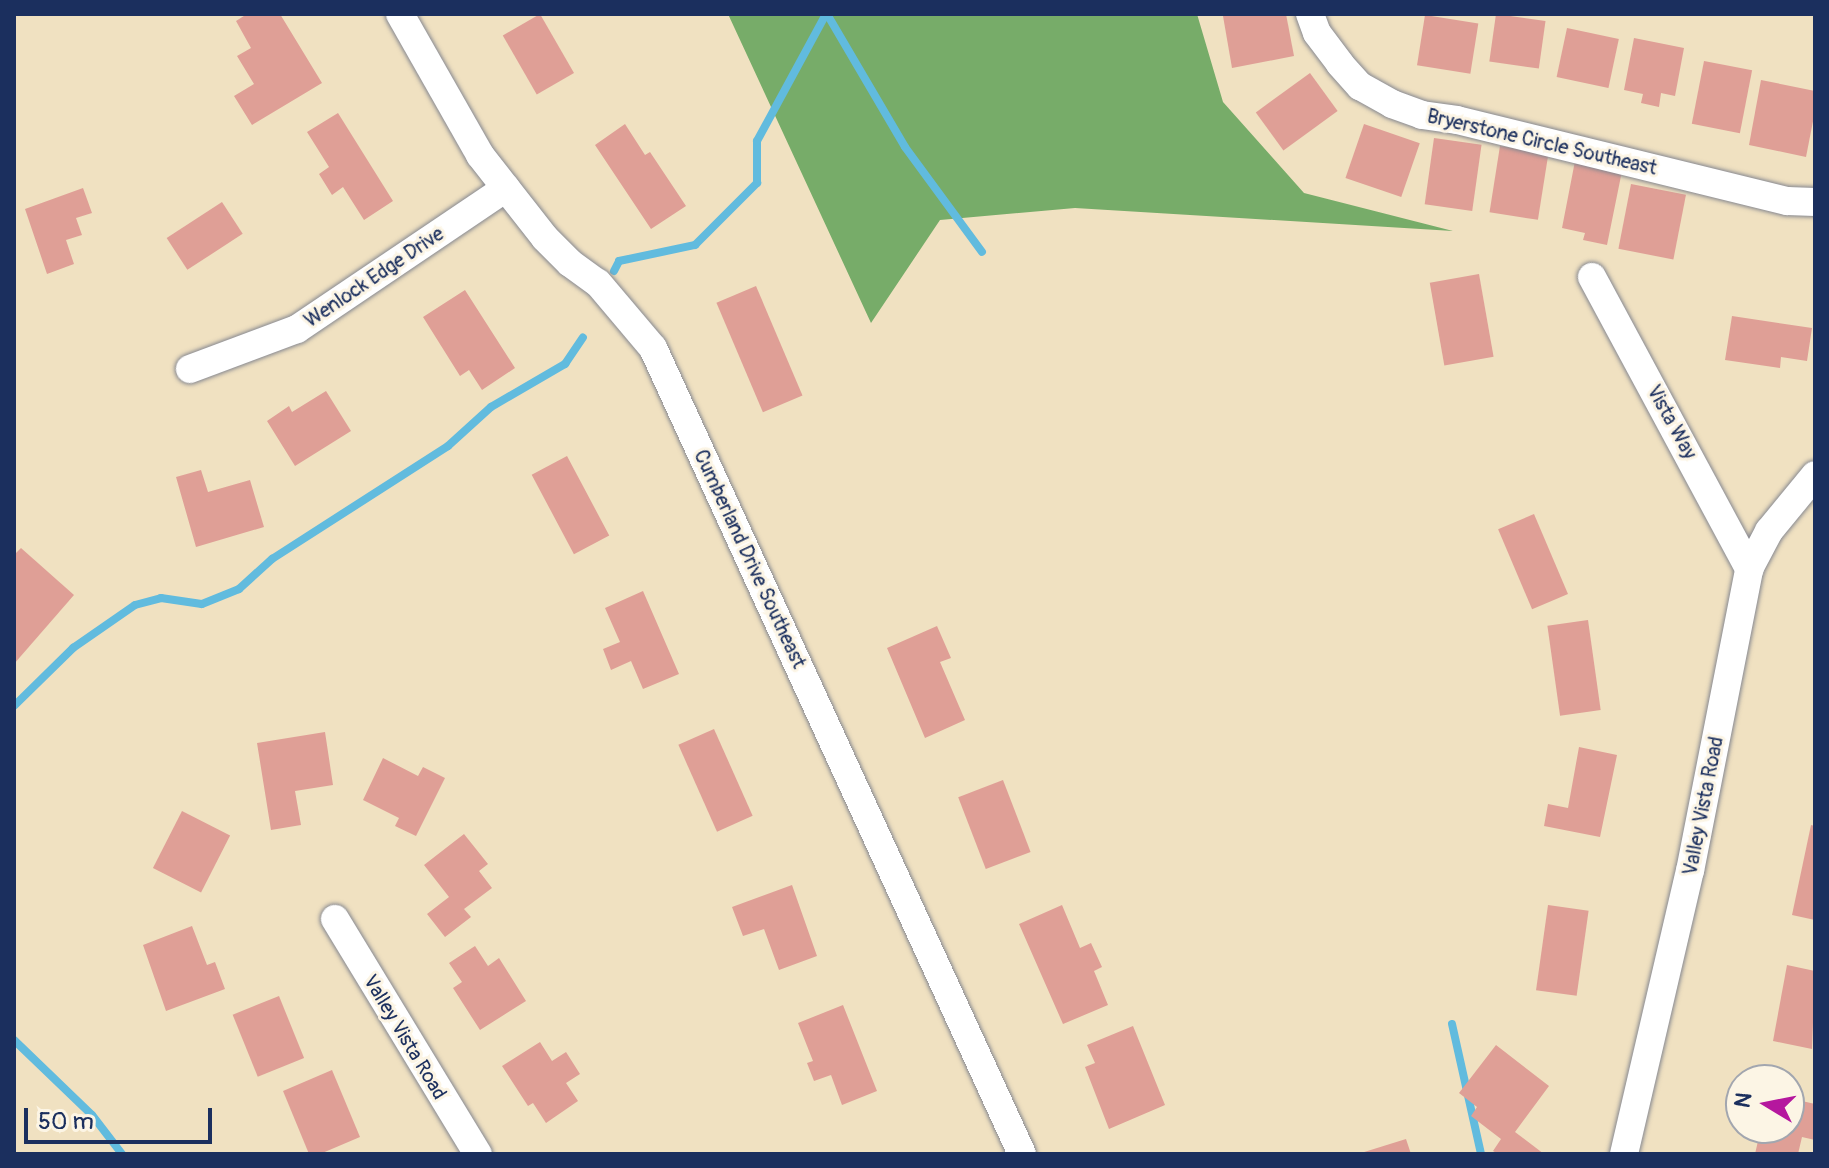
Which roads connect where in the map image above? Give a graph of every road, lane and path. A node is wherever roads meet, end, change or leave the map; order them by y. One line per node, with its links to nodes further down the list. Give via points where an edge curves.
1 (400, 14): 3 (street, Cumberland Drive Southeast, via 480,155)
2 (1310, 14): 4 (street, Bryerstone Circle Southeast, via 1317,33 1360,86 1392,104 1787,201)
3 (506, 188): 6 (street, Wenlock Edge Drive, via 297,329); 11 (street, Cumberland Drive Southeast, via 545,238 598,283 653,348)
4 (1815, 202)
5 (1592, 277): 8 (street, Vista Way)
6 (190, 369)
7 (1815, 475): 8 (street, Valley Vista Road, via 1769,531)
8 (1749, 569): 12 (street, Valley Vista Road, via 1690,871)
9 (335, 919): 10 (street, Valley Vista Road)
10 (478, 1154)
11 (1022, 1154)
12 (1624, 1154)

